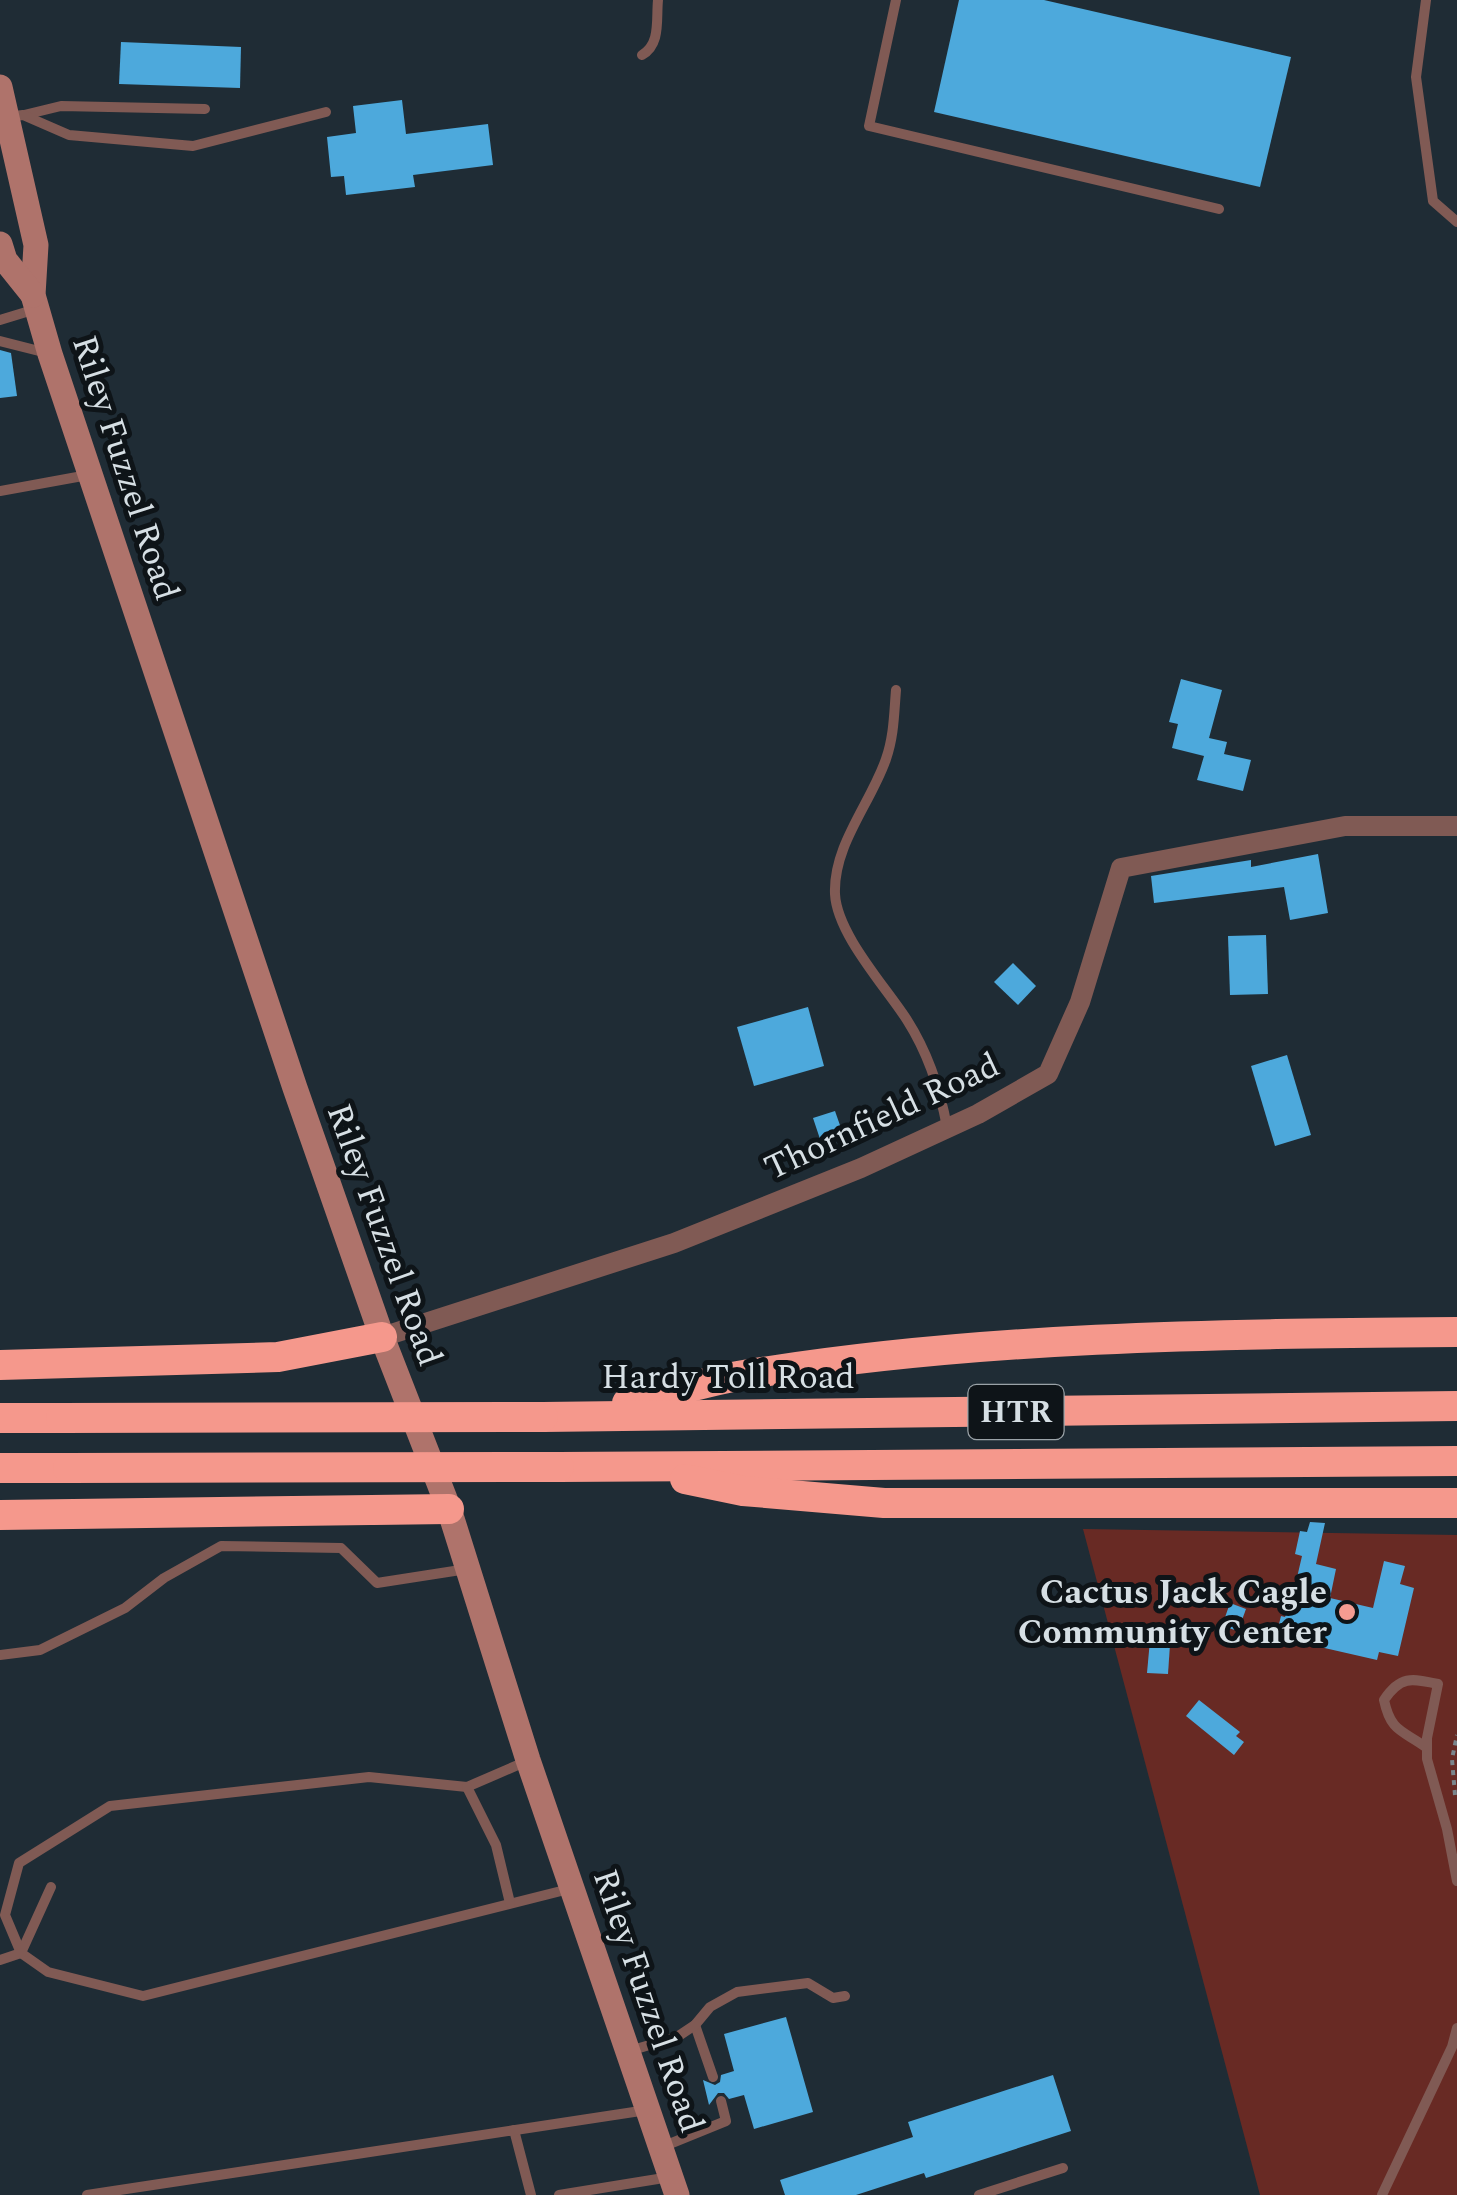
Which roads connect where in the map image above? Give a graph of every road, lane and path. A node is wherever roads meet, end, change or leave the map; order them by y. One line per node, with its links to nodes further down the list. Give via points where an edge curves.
1 (658, 0): 4 (lane, via 652,50)
2 (896, 0): 9 (lane, via 869,126)
3 (1426, 0): 10 (lane, via 1416,77 1428,166 1433,201)
4 (642, 55)
5 (0, 87): 8 (main road, Riley Fuzzel Road)
6 (204, 109): 8 (lane, via 61,106)
7 (326, 112): 8 (lane, via 193,146 69,135)
8 (14, 116): 12 (main road, Riley Fuzzel Road, via 36,244)
9 (1219, 209)
10 (1457, 222)
11 (0, 244): 12 (main road, Riley Fuzzel Road)
12 (34, 302): 13 (lane); 15 (main road, Riley Fuzzel Road)
13 (0, 320)
14 (0, 341): 15 (lane)
15 (50, 354): 16 (main road, Riley Fuzzel Road)
16 (89, 474): 17 (lane); 22 (main road, Riley Fuzzel Road)
17 (0, 491)
18 (896, 690): 20 (lane, via 893,735 852,828 835,899 851,938 910,1024 934,1074)
19 (1457, 826): 20 (street, Thornfield Road, via 1345,826 1121,868 1080,1002 1048,1074)
20 (947, 1128): 22 (street, Thornfield Road, via 674,1243)
21 (1457, 1332): 25 (highway, via 1100,1338 906,1353 734,1377)
22 (382, 1337): 23 (highway, via 278,1358); 32 (main road, Riley Fuzzel Road)
23 (0, 1365)
24 (1457, 1406): 25 (highway, Hardy Toll Road / HTR)
25 (576, 1416): 26 (highway, Hardy Toll Road / HTR, bridge)
26 (0, 1418)
27 (1457, 1461): 28 (highway, HTR)
28 (618, 1466): 29 (highway, HTR, bridge); 31 (highway, via 743,1491 884,1502)
29 (0, 1468)
30 (1457, 1504): 31 (highway)
31 (1383, 1506): 34 (highway)
32 (449, 1509): 33 (highway); 35 (main road, Riley Fuzzel Road)
33 (0, 1514)
34 (1457, 1518)
35 (468, 1568): 36 (lane, via 378,1583 341,1548 220,1546 108,1617 40,1650); 39 (main road, Riley Fuzzel Road)
36 (0, 1655)
37 (1457, 1735): 41 (path)
38 (1427, 1748): 38 (lane, via 1438,1684 1414,1678 1394,1685 1384,1700 1399,1732); 42 (lane)
39 (528, 1760): 40 (lane); 44 (main road, Riley Fuzzel Road)
40 (467, 1787): 45 (lane, via 496,1845); 46 (lane, via 368,1777 110,1806 18,1862 5,1915)
41 (1457, 1806)
42 (1457, 1881)
43 (51, 1887): 46 (lane)
44 (572, 1888): 45 (lane); 51 (main road, Riley Fuzzel Road)
45 (510, 1903): 46 (lane, via 143,1996 48,1972)
46 (20, 1953): 47 (lane)
47 (0, 1960)
48 (846, 1996): 49 (lane, via 833,1998 808,1984 737,1992)
49 (695, 2025): 51 (lane); 52 (lane)
50 (1457, 2028): 64 (lane)
51 (628, 2051): 54 (main road, Riley Fuzzel Road)
52 (712, 2077)
53 (720, 2101): 56 (lane, via 726,2121)
54 (648, 2110): 55 (lane); 56 (main road, Riley Fuzzel Road)
55 (514, 2130): 60 (lane); 61 (lane)
56 (661, 2148): 58 (main road, Riley Fuzzel Road)
57 (1063, 2168): 59 (lane)
58 (674, 2186): 62 (lane)
59 (999, 2192): 63 (lane)
60 (86, 2195)
61 (530, 2195)
62 (558, 2195)
63 (979, 2195)
64 (1382, 2195)

